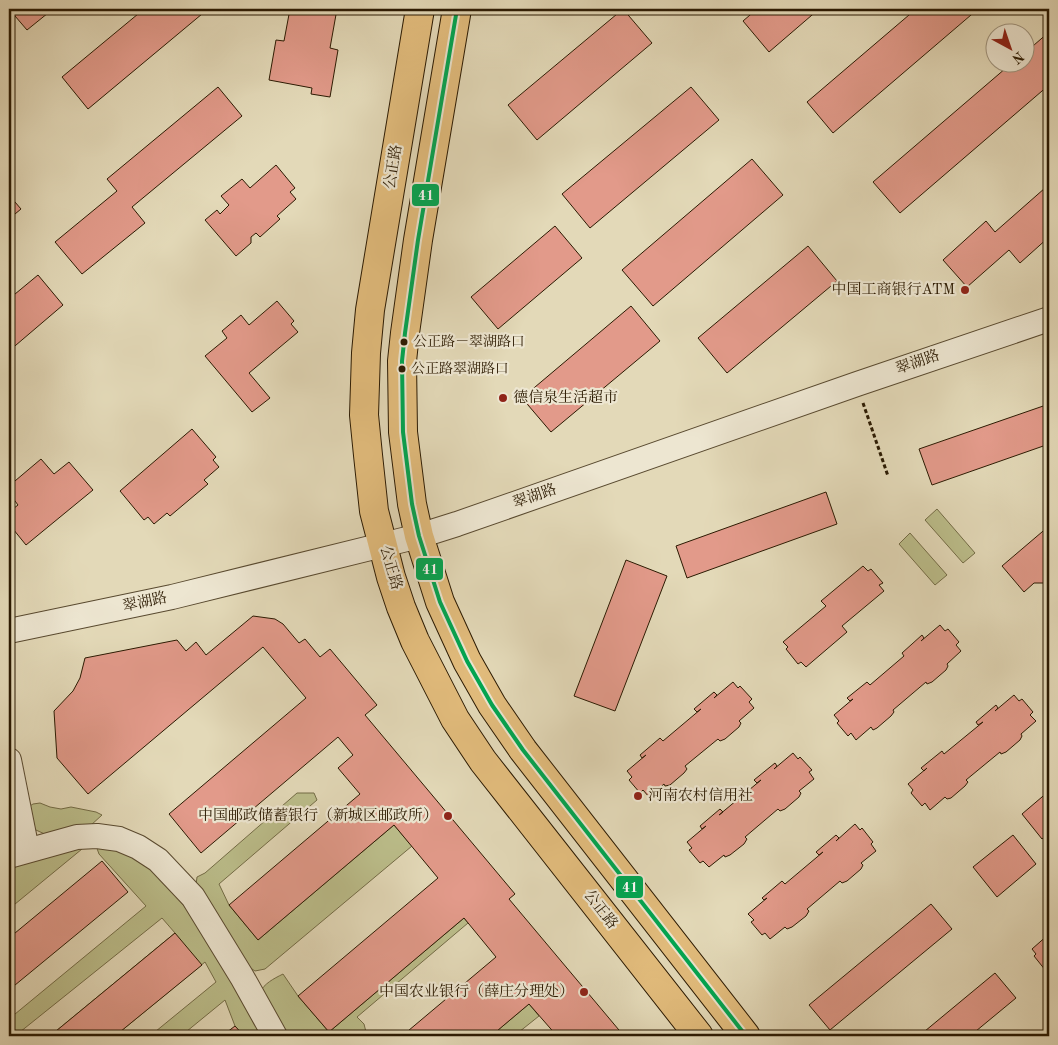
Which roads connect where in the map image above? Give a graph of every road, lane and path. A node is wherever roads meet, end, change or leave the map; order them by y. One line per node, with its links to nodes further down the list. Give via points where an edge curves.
1 (420, 9): 7 (main road, 公正路, via 370,310 366,353 364,416 374,511)
2 (457, 9): 6 (main road, via 418,240 402,362 403,432)
3 (1049, 319): 4 (street, 翠湖路)
4 (857, 384): 5 (path); 6 (street, 翠湖路)
5 (888, 476)
6 (419, 536): 7 (street, 翠湖路); 13 (main road, via 446,616 492,705 523,750)
7 (383, 545): 8 (street, 翠湖路, via 172,598); 12 (main road, 公正路, via 401,607 455,720 483,761)
8 (9, 631)
9 (9, 760): 10 (street)
10 (14, 852): 11 (street, via 77,837 97,836 119,839 158,860 193,897)
11 (275, 1036)
12 (698, 1036)
13 (746, 1036)

